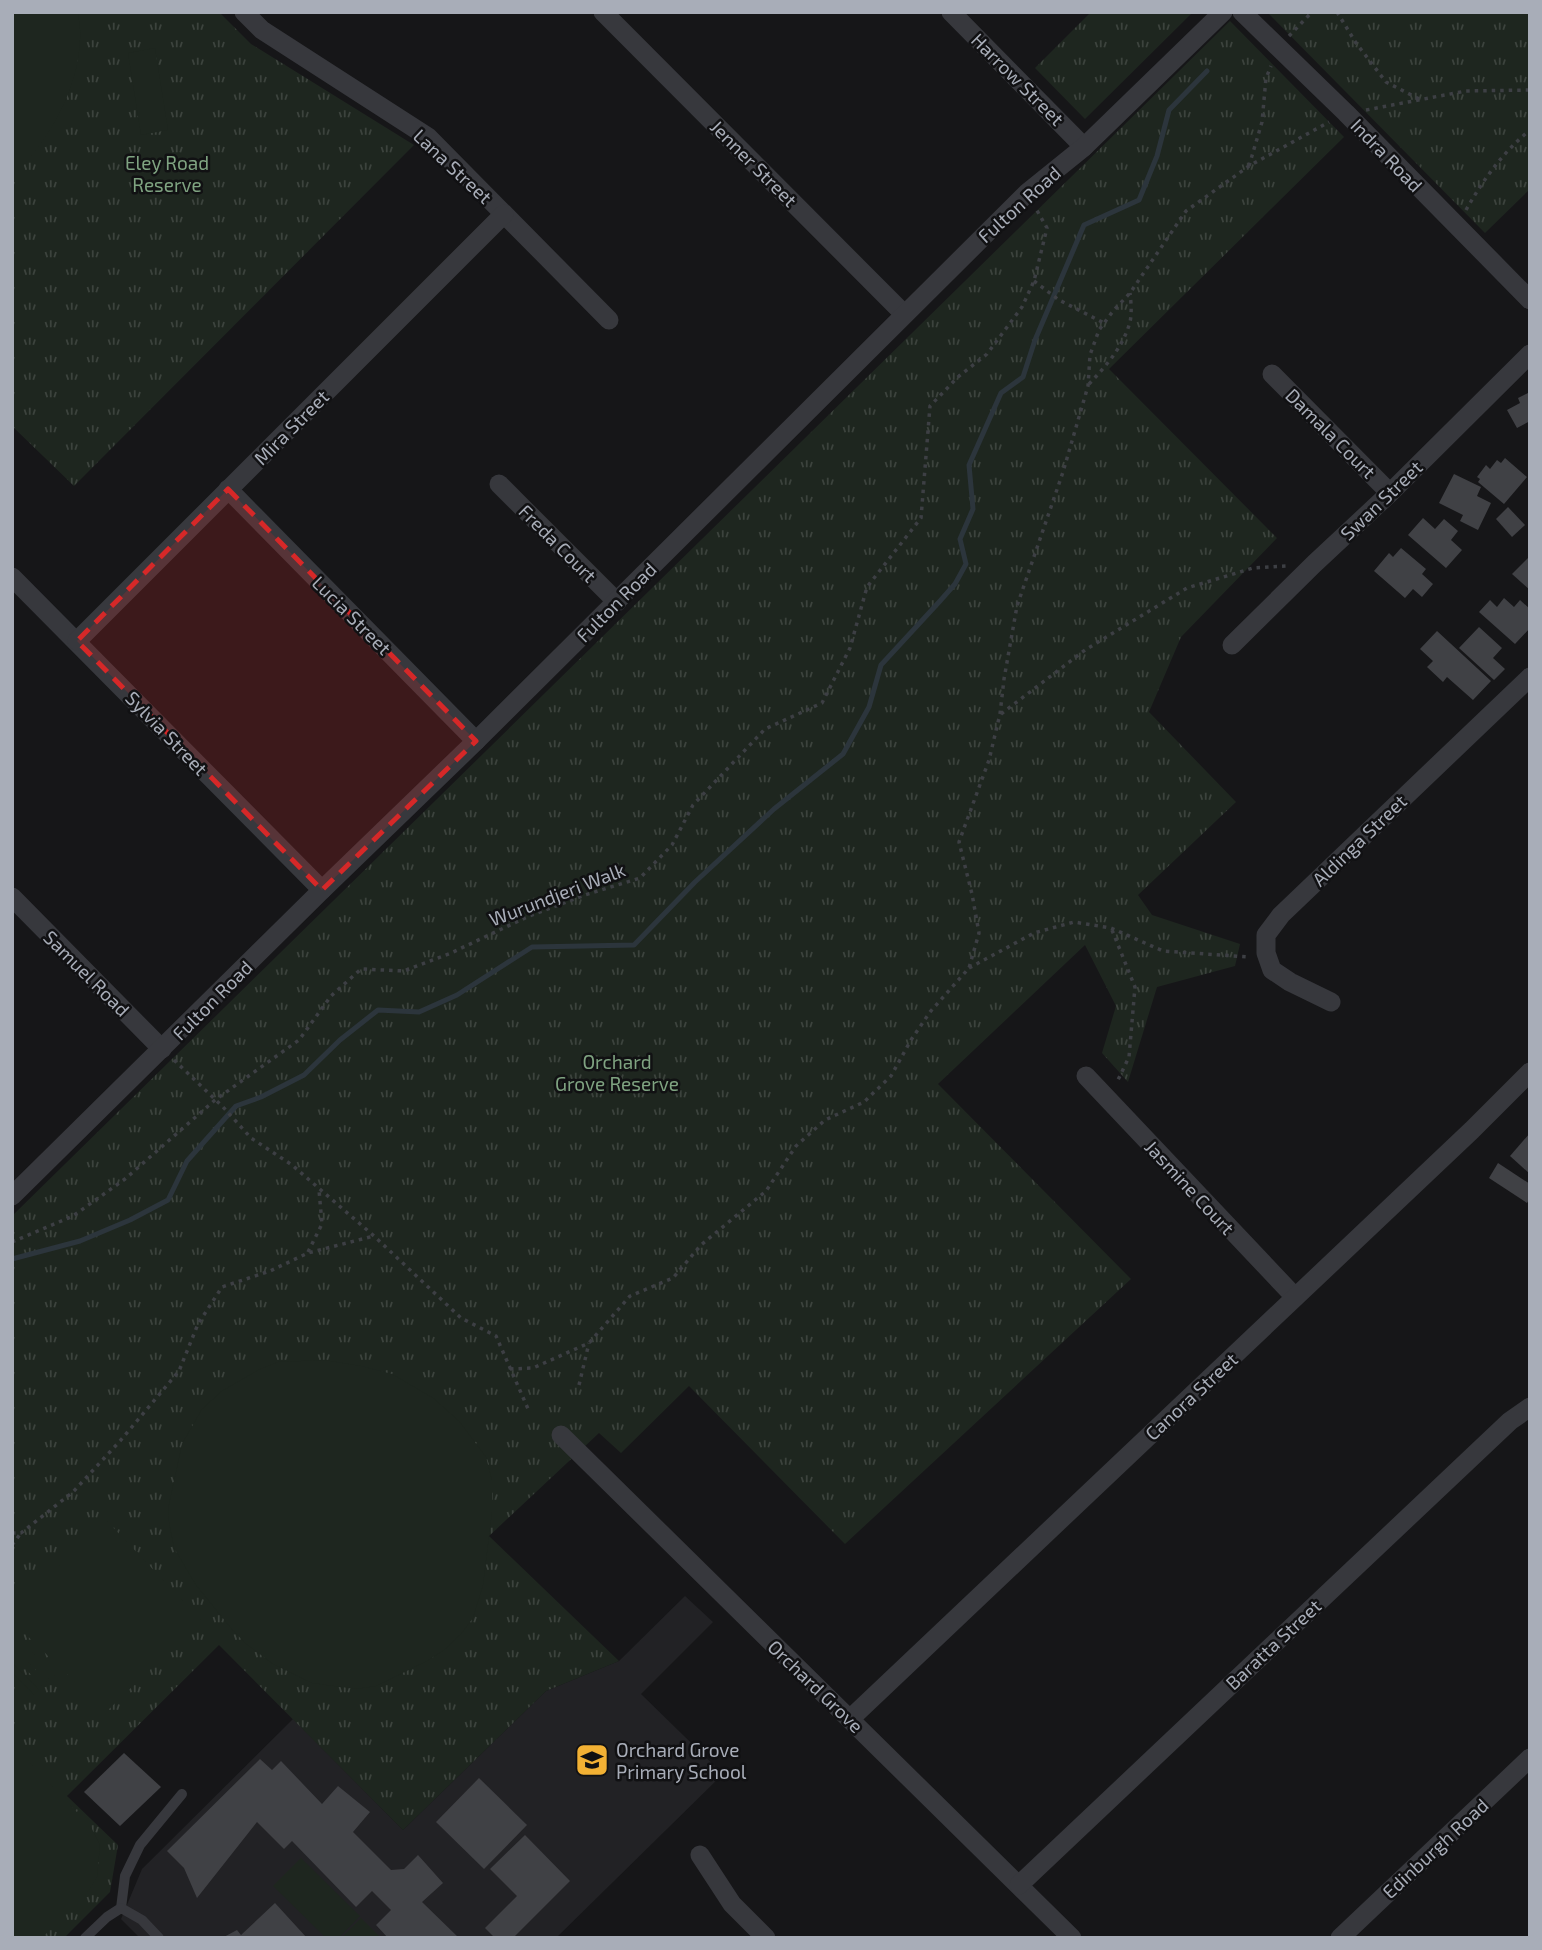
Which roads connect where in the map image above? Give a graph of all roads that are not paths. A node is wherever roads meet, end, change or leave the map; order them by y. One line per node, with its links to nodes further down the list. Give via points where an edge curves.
1 (244, 12): 7 (street, Lana Street, via 262,30 428,137)
2 (603, 12): 9 (street, Jenner Street)
3 (951, 12): 6 (street, Harrow Street)
4 (1223, 12): 6 (street, Fulton Road)
5 (1242, 12): 8 (street, Indra Road)
6 (1084, 146): 9 (street, Fulton Road, via 1027,193)
7 (504, 214): 10 (street, Lana Street); 14 (street, Mira Street)
8 (1530, 300)
9 (904, 314): 17 (street, Fulton Road)
10 (608, 320)
11 (1530, 354): 15 (street, Swan Street)
12 (1272, 374): 15 (street, Damala Court)
13 (499, 484): 17 (street, Freda Court)
14 (228, 489): 18 (street, Mira Street); 21 (street, Lucia Street)
15 (1390, 492): 19 (street, Swan Street)
16 (12, 577): 18 (street, Sylvia Street)
17 (617, 602): 21 (street, Fulton Road)
18 (77, 641): 22 (street, Sylvia Street)
19 (1232, 645)
20 (1530, 677): 24 (street, Aldinga Street, via 1281,915 1266,935 1265,953 1272,970)
21 (476, 741): 22 (street, Fulton Road)
22 (322, 890): 25 (street, Fulton Road)
23 (12, 897): 25 (street, Samuel Road)
24 (1331, 1002)
25 (162, 1049): 28 (street, Fulton Road)
26 (1530, 1072): 29 (street, Canora Street)
27 (1086, 1076): 29 (street, Jasmine Court)
28 (12, 1196)
29 (1295, 1297): 32 (street, Canora Street)
30 (1530, 1407): 36 (street, Baratta Street)
31 (561, 1435): 32 (street, Orchard Grove)
32 (850, 1719): 36 (street, Orchard Grove)
33 (1530, 1758): 42 (street, Edinburgh Road)
34 (181, 1794): 37 (lane, via 140,1844 125,1875)
35 (700, 1855): 40 (street, via 732,1905)
36 (1019, 1885): 41 (street, Orchard Grove)
37 (121, 1908): 38 (lane); 39 (lane, via 142,1920)
38 (85, 1938)
39 (159, 1938)
40 (766, 1938)
41 (1072, 1938)
42 (1340, 1938)

